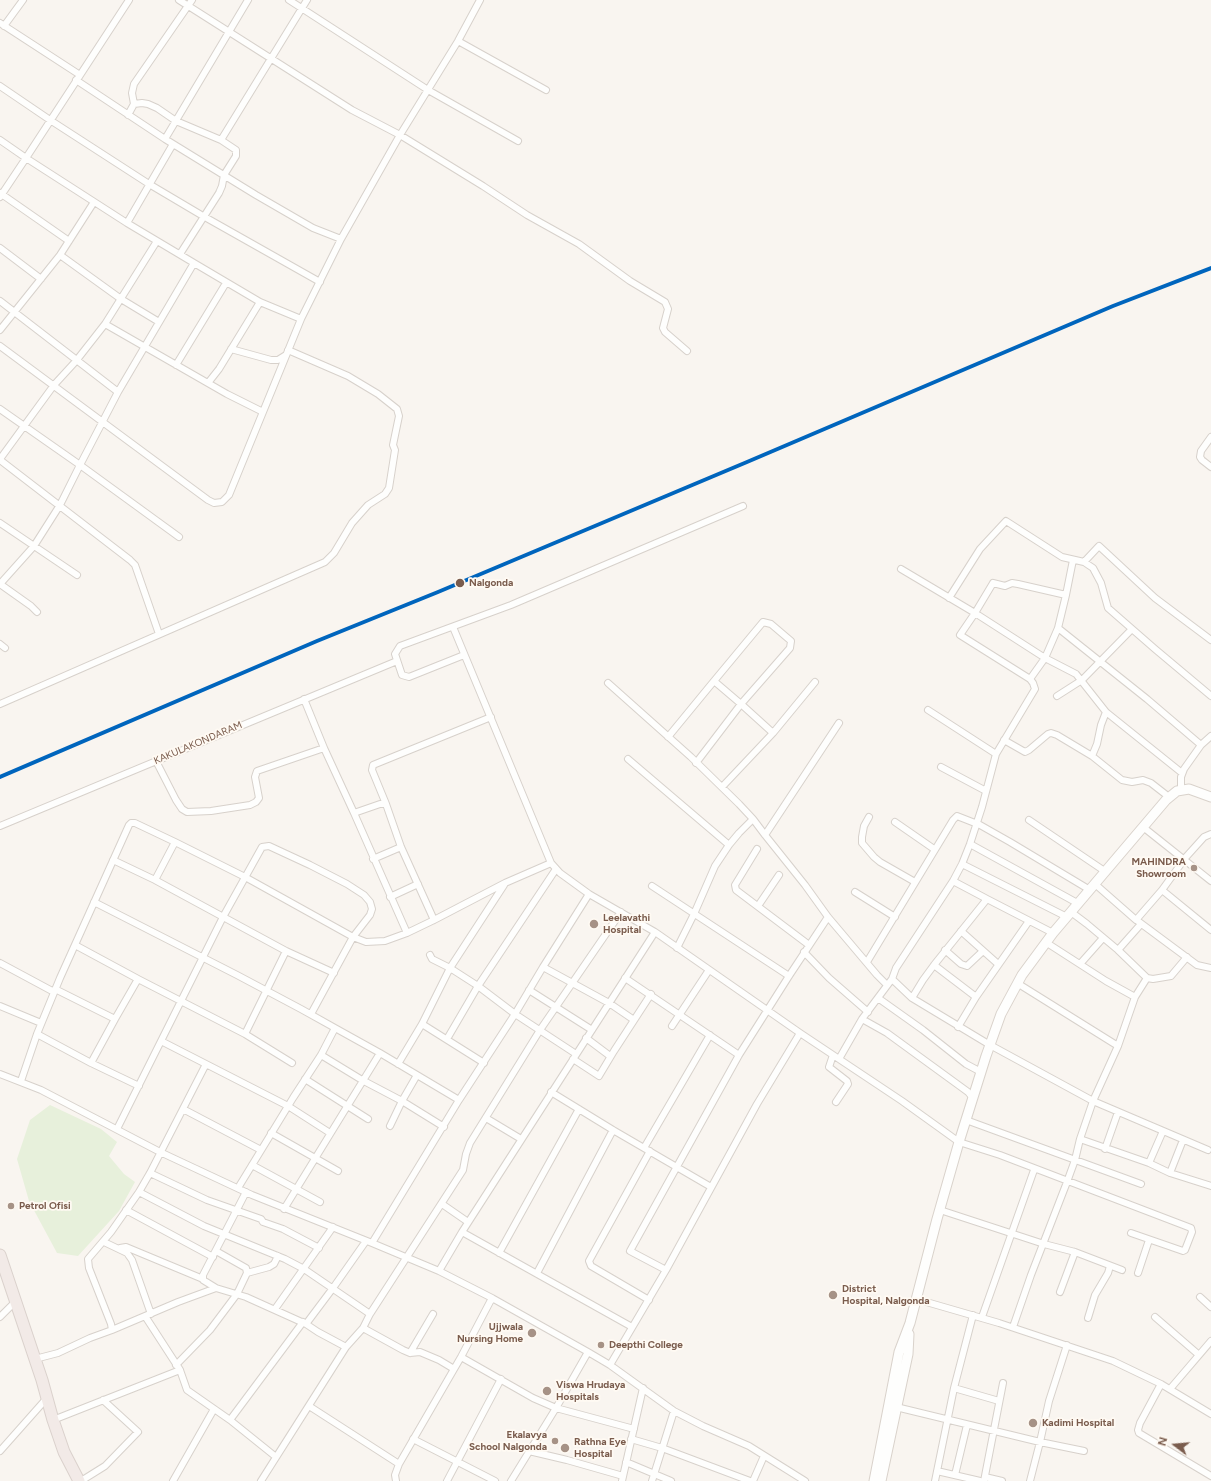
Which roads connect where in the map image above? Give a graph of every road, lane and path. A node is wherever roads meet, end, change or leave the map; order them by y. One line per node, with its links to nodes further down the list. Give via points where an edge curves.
1 (22, 0): 10 (street)
2 (129, 0): 14 (street)
3 (179, 0): 8 (street)
4 (248, 0): 11 (street)
5 (289, 0): 9 (street)
6 (307, 0): 9 (street)
7 (480, 0): 12 (street)
8 (190, 3): 11 (street); 18 (street, via 134,84)
9 (302, 8): 13 (street); 16 (street)
10 (2, 25): 14 (street)
11 (229, 30): 13 (street); 21 (street)
12 (458, 41): 16 (street); 17 (street)
13 (271, 58): 22 (street, via 352,110); 25 (street)
14 (78, 78): 19 (street); 20 (street)
15 (0, 86): 20 (street)
16 (428, 90): 22 (street); 26 (street)
17 (546, 90)
18 (134, 104): 19 (street); 21 (street, via 148,104)
19 (128, 115): 23 (street)
20 (50, 120): 28 (street); 30 (street)
21 (176, 121): 23 (street); 25 (street)
22 (400, 135): 35 (street); 56 (street, via 578,244 665,302 668,309 663,328)
23 (165, 139): 27 (street)
24 (0, 140): 28 (street)
25 (221, 140): 29 (street, via 237,153)
26 (518, 141)
27 (173, 144): 29 (street); 30 (street)
28 (26, 158): 31 (street); 32 (street)
29 (224, 175): 33 (street, via 219,193); 35 (street, via 313,228)
30 (149, 184): 33 (street); 34 (street)
31 (1, 194): 36 (street)
32 (94, 202): 34 (street); 36 (street)
33 (203, 216): 39 (street); 43 (street)
34 (127, 223): 37 (street)
35 (341, 239): 43 (street)
36 (69, 241): 40 (street)
37 (157, 241): 39 (street); 45 (street)
38 (0, 248): 42 (street)
39 (180, 254): 41 (street)
40 (60, 255): 42 (street); 45 (street)
41 (194, 263): 44 (street); 50 (street)
42 (41, 279): 48 (street)
43 (320, 282): 49 (street)
44 (226, 283): 47 (street); 59 (street)
45 (121, 299): 50 (street); 51 (street)
46 (0, 301): 48 (street)
47 (260, 302): 49 (street); 55 (street)
48 (14, 312): 52 (street); 58 (street)
49 (301, 319): 57 (street)
50 (159, 322): 54 (street)
51 (105, 324): 54 (street); 58 (street)
52 (0, 330)
53 (0, 346): 61 (street)
54 (144, 347): 59 (street); 62 (street)
55 (231, 349): 57 (street, via 271,360 278,360); 60 (street)
56 (687, 351)
57 (287, 353): 64 (street); 88 (street, via 348,376 397,409 399,416 393,444 395,450 389,488 385,494 368,505 352,523 334,553 325,562)
58 (76, 361): 61 (street); 62 (street)
59 (176, 365): 60 (street)
60 (208, 383): 64 (street)
61 (54, 386): 65 (street); 66 (street)
62 (118, 392): 65 (street)
63 (0, 409): 66 (street)
64 (263, 412): 65 (street, via 229,496 222,502 214,503)
65 (102, 422): 69 (street)
66 (24, 426): 68 (street); 69 (street)
67 (1211, 437): 70 (street, via 1201,451 1200,457)
68 (0, 460): 71 (street)
69 (80, 465): 71 (street); 74 (street)
70 (1211, 467)
71 (60, 505): 75 (street); 88 (street, via 135,565)
72 (743, 506): 85 (street, via 519,602)
73 (0, 522): 75 (street)
74 (178, 537)
75 (34, 546): 79 (street); 80 (street)
76 (1073, 560): 77 (street); 81 (street); 82 (street, via 1062,557 1006,521 980,549)
77 (1084, 562): 87 (street, via 1093,568 1101,582 1108,608); 89 (street, via 1099,546 1155,598)
78 (901, 569): 82 (street)
79 (78, 575)
80 (0, 584): 83 (street)
81 (1066, 595): 84 (street, via 1018,584 1005,586 993,583); 86 (street)
82 (949, 598): 84 (street)
83 (37, 612)
84 (975, 613): 91 (street); 94 (street, via 960,635)
85 (453, 627): 90 (street); 92 (street, via 400,646 395,654)
86 (1058, 628): 91 (street); 93 (street)
87 (1132, 629): 93 (street); 100 (street)
88 (159, 634): 102 (street)
89 (1211, 640)
90 (464, 655): 92 (street, via 409,677 402,675); 106 (street)
91 (1044, 658): 94 (street); 95 (street, via 1076,674)
92 (397, 662): 101 (street, KAKULAKONDARAM)
93 (1100, 662): 95 (street); 112 (street)
94 (1030, 679): 111 (street, via 1034,692)
95 (1082, 680): 99 (street); 105 (street)
96 (714, 681): 103 (street); 103 (street, via 763,622 777,629 791,641 790,648); 110 (street)
97 (814, 682): 108 (street)
98 (608, 683): 110 (street)
99 (1057, 696)
100 (1211, 696)
101 (304, 699): 113 (street); 117 (street, KAKULAKONDARAM)
102 (0, 704)
103 (741, 704): 108 (street); 118 (street)
104 (928, 710): 114 (street)
105 (1106, 712): 115 (street); 120 (street)
106 (491, 717): 126 (street, via 373,765 372,770); 146 (street)
107 (839, 723): 136 (street)
108 (773, 733): 121 (street)
109 (1211, 736): 112 (street)
110 (668, 737): 118 (street)
111 (1004, 740): 114 (street); 115 (street, via 1025,752 1051,733)
112 (1202, 745): 120 (street)
113 (324, 748): 117 (street, via 257,771 255,778 259,798 256,802 211,811 187,812 182,809); 127 (street)
114 (996, 754): 123 (street)
115 (1092, 756): 125 (street, via 1122,780 1143,780 1151,783)
116 (628, 759): 139 (street)
117 (156, 761): 133 (street, KAKULAKONDARAM)
118 (696, 763): 121 (street)
119 (941, 767): 123 (street)
120 (1182, 773): 122 (street)
121 (722, 787): 129 (street)
122 (1181, 790): 124 (street, via 1189,789); 125 (street)
123 (986, 791): 132 (street)
124 (1211, 797)
125 (1169, 798): 134 (street)
126 (386, 804): 127 (street); 140 (street)
127 (354, 813): 143 (street)
128 (869, 817): 155 (street, via 864,826 862,843 880,862)
129 (754, 819): 136 (street); 139 (street)
130 (1029, 820): 149 (street)
131 (895, 822): 142 (street)
132 (977, 824): 138 (street); 142 (street, via 959,817 955,818); 159 (street)
133 (0, 826)
134 (1143, 827): 145 (street); 149 (street)
135 (1211, 834): 145 (street, via 1204,837)
136 (764, 835): 172 (street)
137 (175, 842): 144 (street, via 131,823); 151 (street); 152 (street)
138 (970, 844): 147 (street); 166 (street)
139 (729, 845): 169 (street, via 715,866)
140 (402, 847): 143 (street); 157 (street)
141 (757, 849): 167 (street, via 735,887 738,893)
142 (934, 850): 155 (street)
143 (373, 859): 163 (street)
144 (113, 860): 152 (street); 165 (street)
145 (1184, 860): 154 (street); 160 (street)
146 (551, 863): 148 (street); 156 (street)
147 (962, 864): 153 (street); 170 (street)
148 (556, 868): 162 (street); 214 (street)
149 (1106, 872): 159 (street)
150 (779, 875): 167 (street)
151 (245, 877): 171 (street); 182 (street); 182 (street, via 265,845 347,884 364,895 372,909)
152 (155, 880): 171 (street)
153 (953, 881): 164 (street); 210 (street, via 896,968)
154 (1211, 881)
155 (915, 882): 173 (street)
156 (505, 883): 174 (street); 202 (street)
157 (418, 884): 163 (street); 174 (street)
158 (652, 886): 169 (street)
159 (1093, 887): 166 (street); 176 (street)
160 (1162, 890): 176 (street); 178 (street)
161 (855, 892): 173 (street)
162 (589, 894): 168 (street); 201 (street)
163 (390, 897): 180 (street)
164 (988, 899): 175 (street); 177 (street)
165 (94, 902): 185 (street); 194 (street)
166 (1079, 904): 170 (street)
167 (758, 906): 186 (street)
168 (621, 912): 179 (street); 212 (street)
169 (694, 914): 187 (street); 206 (street)
170 (1069, 915): 181 (street); 183 (street, via 1087,924)
171 (223, 917): 190 (street); 194 (street)
172 (828, 917): 186 (street); 196 (street)
173 (895, 917): 196 (street)
174 (434, 920): 180 (street)
175 (1029, 921): 181 (street); 198 (street)
176 (1139, 922): 189 (street); 195 (street)
177 (961, 930): 188 (street); 191 (street)
178 (1211, 930)
179 (655, 932): 187 (street); 207 (street)
180 (407, 933): 182 (street, via 385,941 372,942)
181 (1053, 933): 184 (street)
182 (354, 937): 205 (street)
183 (1103, 938): 189 (street); 199 (street)
184 (1047, 942): 199 (street); 211 (street)
185 (75, 945): 209 (street); 215 (street)
186 (809, 945): 192 (street)
187 (677, 948): 204 (street)
188 (946, 950): 191 (street, via 961,964 968,966); 200 (street)
189 (1118, 950): 208 (street)
190 (286, 951): 205 (street); 217 (street)
191 (983, 951): 198 (street)
192 (804, 952): 206 (street); 228 (street)
193 (430, 955): 202 (street)
194 (202, 958): 217 (street); 223 (street)
195 (1187, 958): 203 (street, via 1198,965); 208 (street, via 1171,976)
196 (867, 962): 213 (street)
197 (0, 963): 215 (street)
198 (998, 964): 219 (street)
199 (1080, 964): 220 (street)
200 (934, 965): 219 (street); 222 (street)
201 (543, 967): 212 (street); 216 (street)
202 (450, 968): 214 (street); 236 (street)
203 (1211, 968)
204 (709, 970): 227 (street); 231 (street)
205 (334, 973): 229 (street)
206 (789, 976): 227 (street)
207 (625, 978): 218 (street); 224 (street)
208 (1147, 978): 220 (street)
209 (138, 979): 223 (street); 232 (street)
210 (892, 979): 213 (street); 222 (street)
211 (1017, 983): 249 (street, via 1001,1014); 250 (street)
212 (573, 984): 224 (street); 226 (street)
213 (887, 984): 221 (street)
214 (478, 986): 230 (street); 247 (street)
215 (55, 990): 232 (street); 235 (street)
216 (529, 990): 226 (street); 230 (street)
217 (267, 992): 229 (street); 244 (street)
218 (651, 994): 231 (street); 234 (street)
219 (976, 997): 238 (street)
220 (1135, 997): 250 (street)
221 (878, 998): 228 (street); 263 (street, via 966,1064)
222 (912, 998): 238 (street)
223 (182, 1000): 244 (street); 248 (street)
224 (609, 1003): 234 (street); 241 (street)
225 (0, 1006): 235 (street)
226 (556, 1006): 240 (street); 241 (street)
227 (767, 1010): 242 (street); 253 (street)
228 (868, 1012): 233 (street)
229 (311, 1014): 239 (street)
230 (515, 1014): 240 (street); 258 (street)
231 (680, 1014): 237 (street); 245 (street)
232 (115, 1019): 259 (street)
233 (862, 1019): 257 (street); 271 (street, via 887,1033)
234 (634, 1020): 256 (street)
235 (41, 1023): 243 (street)
236 (422, 1024): 247 (street); 262 (street)
237 (672, 1026)
238 (958, 1027): 249 (street)
239 (335, 1028): 251 (street); 252 (street)
240 (540, 1030): 255 (street); 282 (street)
241 (592, 1030): 246 (street)
242 (800, 1033): 254 (street); 312 (street)
243 (37, 1034): 259 (street); 268 (street)
244 (245, 1034): 260 (street)
245 (710, 1035): 253 (street); 297 (street)
246 (586, 1038): 255 (street); 256 (street)
247 (447, 1039): 258 (street)
248 (161, 1041): 261 (street); 269 (street)
249 (990, 1046): 263 (street); 274 (street)
250 (1118, 1046): 274 (street)
251 (380, 1053): 262 (street); 267 (street)
252 (321, 1055): 266 (street); 267 (street)
253 (739, 1055): 304 (street)
254 (833, 1055): 257 (street); 275 (street, via 829,1067 848,1084)
255 (574, 1056): 256 (street, via 599,1076); 270 (street)
256 (610, 1056)
257 (839, 1059): 294 (street)
258 (484, 1062): 272 (street)
259 (91, 1063): 269 (street)
260 (292, 1063)
261 (206, 1064): 277 (street); 278 (street)
262 (398, 1064): 265 (street)
263 (981, 1072): 271 (street)
264 (0, 1074): 268 (street)
265 (417, 1075): 272 (street); 273 (street)
266 (305, 1079): 276 (street); 277 (street)
267 (362, 1080): 273 (street); 276 (street)
268 (21, 1082): 286 (street)
269 (138, 1086): 286 (street)
270 (551, 1092): 279 (street); 291 (street)
271 (973, 1098): 283 (street)
272 (460, 1100): 285 (street)
273 (402, 1101): 284 (street); 285 (street)
274 (1094, 1101): 280 (street); 292 (street)
275 (836, 1102)
276 (347, 1105): 281 (street); 290 (street)
277 (288, 1106): 289 (street); 290 (street)
278 (183, 1109): 296 (street); 299 (street)
279 (579, 1109): 287 (street); 337 (street)
280 (1118, 1112): 288 (street); 295 (street)
281 (368, 1118)
282 (486, 1118): 291 (street); 318 (street, via 468,1149 463,1170)
283 (966, 1120): 294 (street); 301 (street)
284 (390, 1126)
285 (444, 1127): 331 (street)
286 (117, 1129): 299 (street)
287 (613, 1130): 297 (street); 348 (street)
288 (1163, 1131): 293 (street); 302 (street)
289 (271, 1133): 296 (street); 300 (street)
290 (330, 1133): 300 (street)
291 (521, 1139): 323 (street)
292 (1080, 1139): 295 (street); 301 (street)
293 (1183, 1140): 298 (street); 308 (street)
294 (960, 1142): 305 (street); 322 (street)
295 (1105, 1149): 302 (street)
296 (262, 1150): 303 (street)
297 (647, 1150): 304 (street); 358 (street, via 589,1261 591,1266)
298 (1208, 1150)
299 (160, 1152): 307 (street); 313 (street)
300 (315, 1158): 306 (street); 314 (street)
301 (1075, 1160): 309 (street); 310 (street)
302 (1149, 1163): 308 (street)
303 (252, 1165): 313 (street); 314 (street)
304 (676, 1167): 312 (street); 344 (street, via 630,1251)
305 (1034, 1170): 309 (street); 326 (street)
306 (338, 1171)
307 (150, 1173): 315 (street); 321 (street, via 207,1200)
308 (1170, 1173): 311 (street)
309 (1067, 1182): 329 (street, via 1192,1230 1184,1251); 332 (street)
310 (1141, 1184)
311 (1211, 1186)
312 (711, 1187): 344 (street)
313 (238, 1188): 316 (street)
314 (296, 1189): 317 (street); 319 (street)
315 (139, 1192): 320 (street); 328 (street)
316 (246, 1192): 319 (street); 321 (street)
317 (320, 1202)
318 (442, 1204): 323 (street); 341 (street)
319 (284, 1208): 324 (street)
320 (126, 1210): 330 (street); 340 (street)
321 (237, 1210): 328 (street); 334 (street, via 283,1229)
322 (940, 1210): 326 (street); 357 (street)
323 (468, 1222): 325 (street)
324 (333, 1227): 331 (street); 334 (street)
325 (462, 1232): 337 (street); 346 (street)
326 (1013, 1233): 332 (street); 367 (street)
327 (1131, 1233): 329 (street)
328 (224, 1235): 335 (street); 339 (street)
329 (1149, 1240): 349 (street)
330 (104, 1242): 333 (street); 375 (street, via 87,1262)
331 (369, 1242): 341 (street); 352 (street)
332 (1044, 1244): 336 (street); 373 (street)
333 (120, 1248): 350 (street, via 126,1247); 364 (street, via 132,1260)
334 (318, 1248): 343 (street)
335 (216, 1251): 340 (street); 347 (street, via 246,1268)
336 (1075, 1252): 342 (street); 353 (street)
337 (499, 1253): 348 (street)
338 (0, 1255): 359 (highway)
339 (278, 1256): 343 (street); 347 (street, via 269,1267)
340 (213, 1257): 350 (street)
341 (407, 1257): 346 (street); 362 (street)
342 (1110, 1266): 345 (street); 369 (street, via 1095,1295)
343 (304, 1269): 352 (street); 361 (street)
344 (666, 1270): 358 (street)
345 (1122, 1270)
346 (439, 1272): 356 (street)
347 (247, 1273): 354 (street)
348 (537, 1273): 372 (street)
349 (1138, 1273)
350 (203, 1279): 351 (street)
351 (216, 1288): 354 (street); 364 (street)
352 (333, 1288): 362 (street); 370 (street)
353 (1060, 1292)
354 (237, 1294): 361 (street); 385 (street)
355 (1200, 1297): 360 (street)
356 (492, 1298): 379 (street); 382 (street)
357 (916, 1299): 365 (street); 371 (street)
358 (648, 1300): 372 (street)
359 (15, 1302): 366 (street); 383 (highway)
360 (1211, 1307)
361 (275, 1309): 370 (street)
362 (370, 1314): 374 (street)
363 (433, 1314): 380 (street)
364 (148, 1315): 375 (street); 385 (street)
365 (973, 1315): 367 (street); 391 (street)
366 (0, 1317)
367 (982, 1317): 373 (street)
368 (1155, 1317): 381 (street)
369 (1088, 1318)
370 (304, 1323): 378 (street); 403 (street)
371 (910, 1323): 397 (street, via 908,1354); 438 (street, via 899,1352)
372 (632, 1327): 384 (street)
373 (1013, 1327): 377 (street)
374 (363, 1328): 378 (street); 380 (street)
375 (112, 1330): 383 (street, via 58,1353)
376 (1210, 1343): 381 (street)
377 (1067, 1345): 389 (street, via 1113,1361); 410 (street, via 1049,1401)
378 (346, 1347): 396 (street)
379 (588, 1352): 384 (street); 398 (street)
380 (410, 1353): 386 (street, via 420,1352)
381 (1199, 1355): 392 (street)
382 (461, 1357): 386 (street); 387 (street)
383 (34, 1359): 393 (highway)
384 (610, 1365): 390 (street)
385 (178, 1368): 394 (street); 399 (street, via 187,1390)
386 (454, 1369): 408 (street)
387 (501, 1379): 398 (street); 417 (street)
388 (1003, 1382): 395 (street)
389 (1161, 1384): 392 (street); 423 (street, via 1140,1423 1139,1433)
390 (643, 1388): 400 (street); 406 (street)
391 (954, 1388): 395 (street); 404 (street)
392 (1170, 1390): 401 (street)
393 (47, 1398): 402 (highway); 412 (street)
394 (103, 1400): 402 (street); 426 (street, via 138,1432 105,1466)
395 (1000, 1401): 407 (street)
396 (310, 1406): 416 (street); 419 (street)
397 (896, 1407): 404 (street); 439 (street)
398 (556, 1408): 406 (street); 413 (street)
399 (214, 1409): 403 (street); 427 (street)
400 (674, 1411): 411 (street); 415 (street, via 749,1446)
401 (1211, 1414)
402 (53, 1420): 426 (highway, via 64,1452)
403 (230, 1420): 416 (street)
404 (948, 1420): 405 (street); 420 (street)
405 (967, 1424): 407 (street); 422 (street)
406 (634, 1429): 409 (street)
407 (995, 1431): 410 (street); 425 (street)
408 (413, 1439): 417 (street); 419 (street)
409 (631, 1439): 411 (street); 418 (street)
410 (1040, 1442): 414 (street); 442 (street)
411 (662, 1448): 421 (street); 435 (street)
412 (0, 1451)
413 (529, 1451): 424 (street); 432 (street)
414 (1084, 1451)
415 (764, 1456): 436 (street); 437 (street)
416 (276, 1457): 428 (street)
417 (457, 1461): 430 (street); 431 (street)
418 (626, 1462): 421 (street); 424 (street)
419 (399, 1464): 429 (street, via 395,1475)
420 (937, 1471): 422 (street); 440 (street)
421 (654, 1473): 433 (street); 434 (street)
422 (955, 1475): 425 (street)
423 (1211, 1476)
424 (622, 1478)
425 (983, 1480): 441 (street)
426 (80, 1481)
427 (173, 1481)
428 (261, 1481)
429 (396, 1481)
430 (447, 1481)
431 (495, 1481)
432 (511, 1481)
433 (652, 1481)
434 (671, 1481)
435 (750, 1481)
436 (753, 1481)
437 (805, 1481)
438 (874, 1481)
439 (881, 1481)
440 (935, 1481)
441 (1002, 1481)
442 (1030, 1481)

